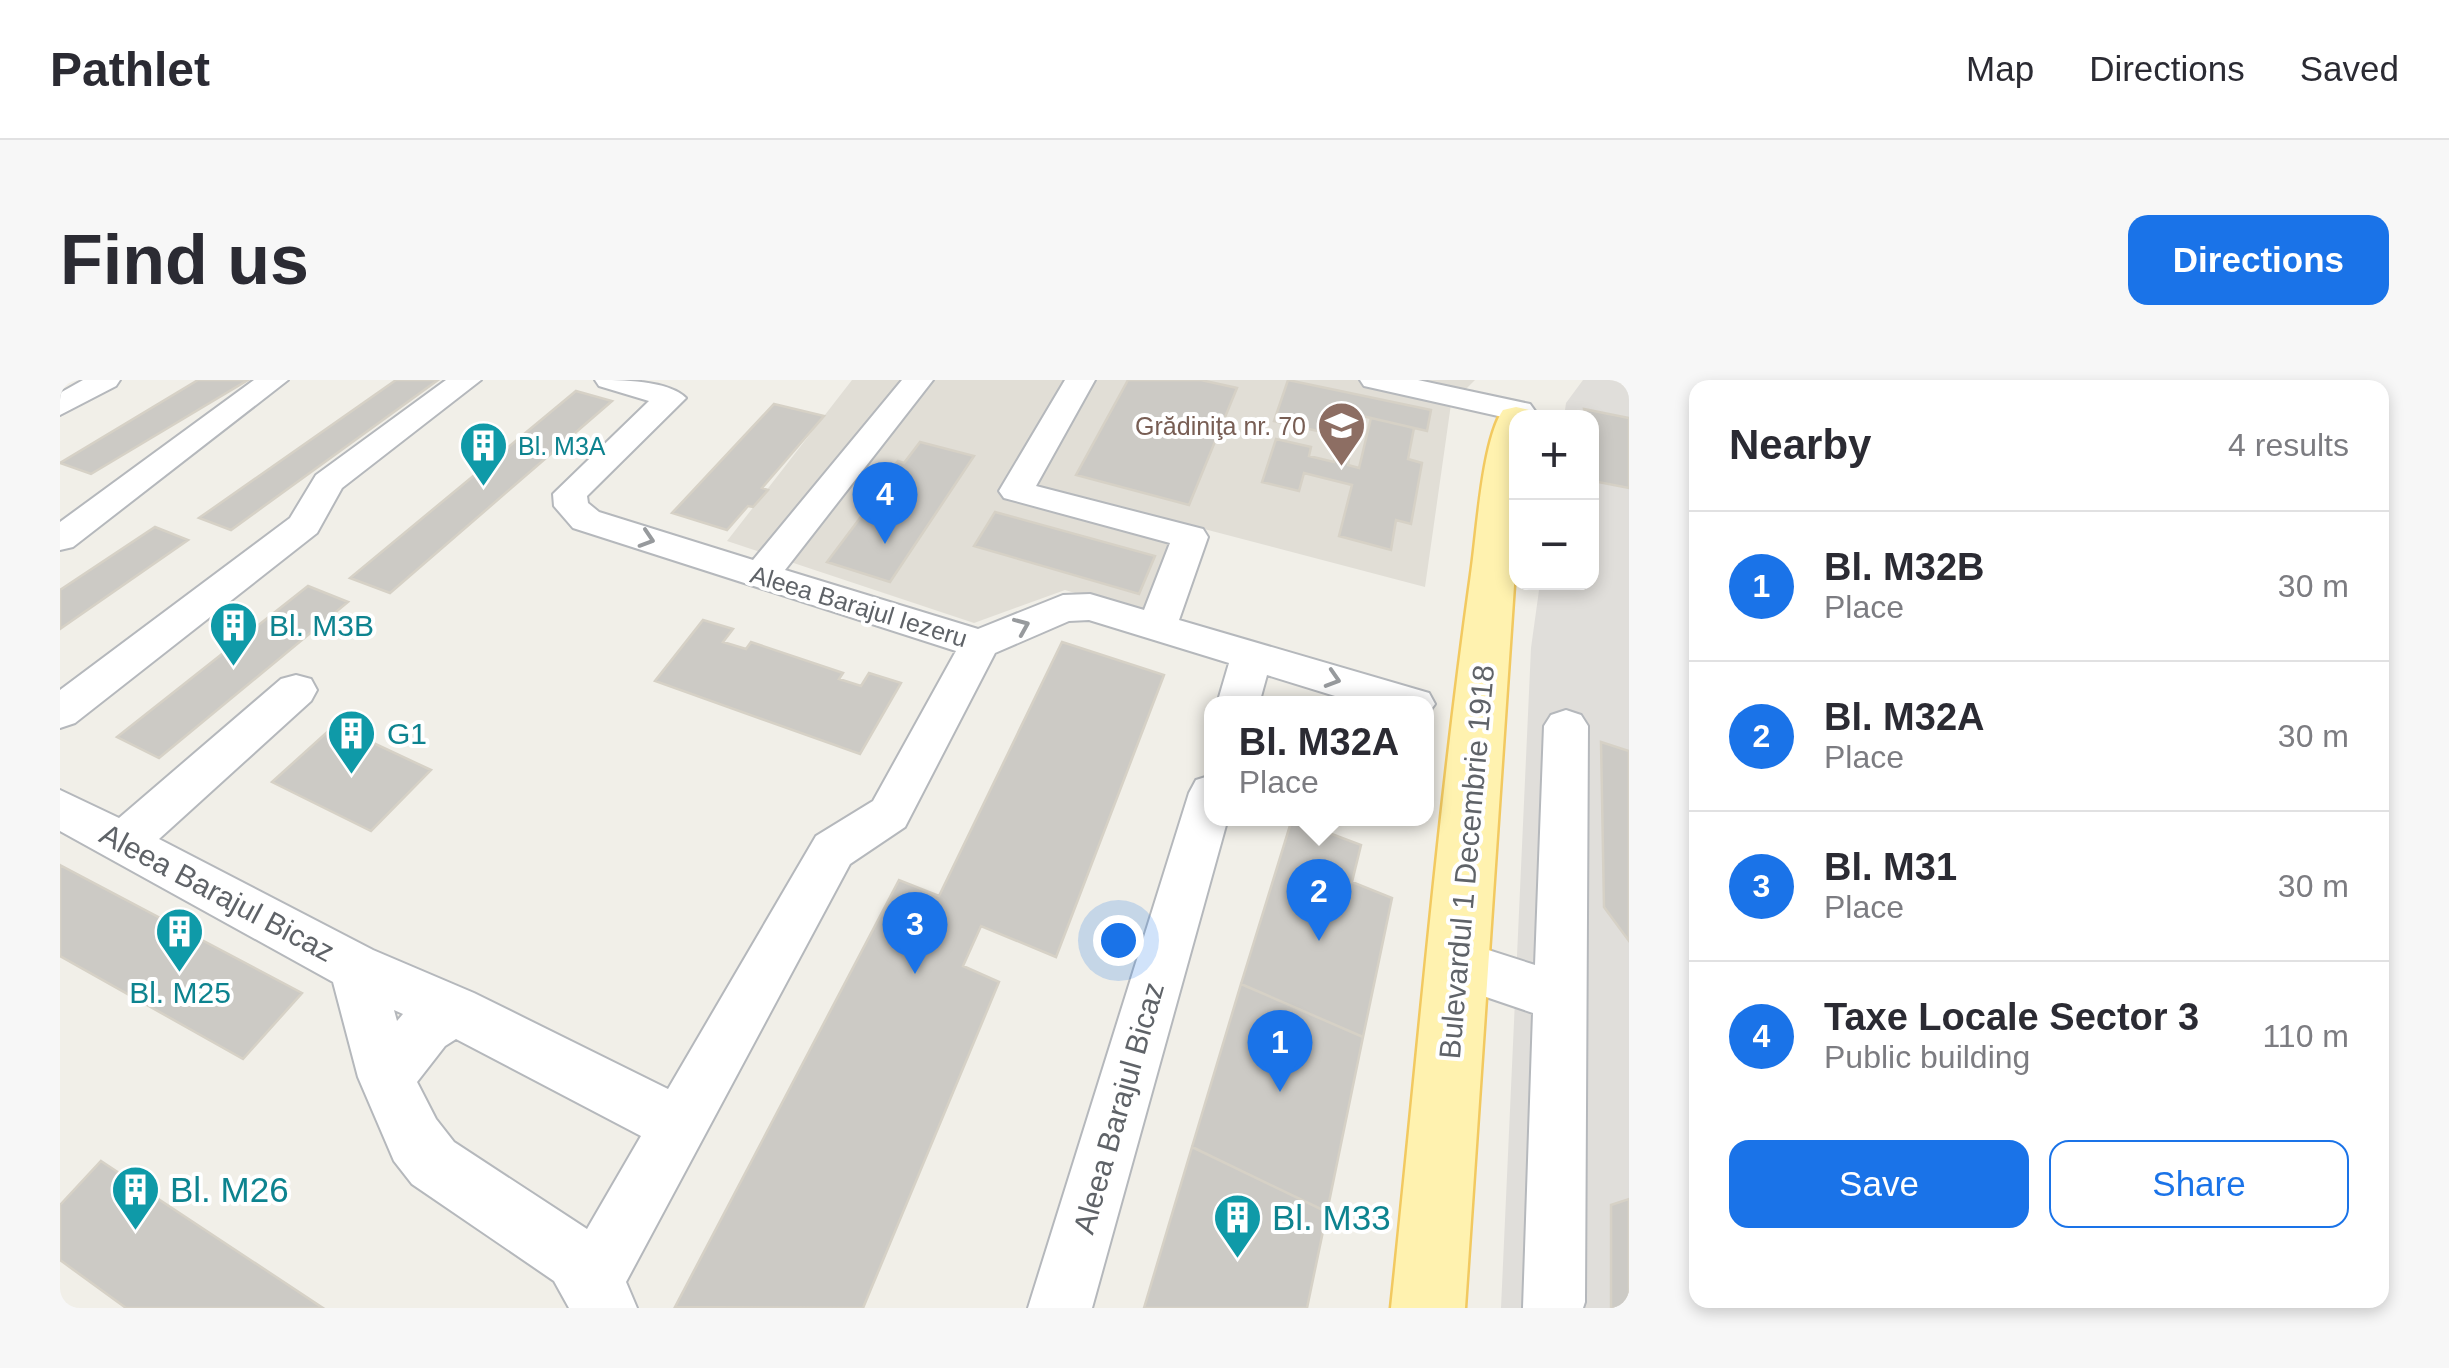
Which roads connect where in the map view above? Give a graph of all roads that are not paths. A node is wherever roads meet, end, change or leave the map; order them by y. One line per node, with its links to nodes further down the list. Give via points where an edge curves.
1 (105, 380): 8 (street)
2 (273, 380): 10 (street)
3 (466, 380): 19 (street, via 328,482 304,525)
4 (610, 380): 11 (street, Aleea Barajul Iezeru, one-way to 11, via 670,400 570,494 570,506 586,520)
5 (918, 380): 11 (street)
6 (1080, 380): 12 (street, via 1016,491 1190,537)
7 (1375, 380): 9 (street)
8 (60, 406)
9 (1522, 407): 20 (main road, Bulevardul 1 Decembrie 1918, via 1504,478)
10 (60, 539)
11 (762, 575): 13 (street, Aleea Barajul Iezeru)
12 (1157, 627): 13 (street, Aleea Barajul Iezeru, one-way to 12, via 1074,607); 14 (street, Aleea Barajul Iezeru)
13 (980, 644): 30 (street, via 889,814 833,850)
14 (1252, 655): 16 (street); 17 (street, Aleea Barajul Iezeru, one-way to 17)
15 (296, 690): 24 (street)
16 (1240, 696)
17 (1388, 696)
18 (1434, 709): 20 (street)
19 (60, 712)
20 (1479, 723): 25 (main road, Bulevardul 1 Decembrie 1918)
21 (1566, 726): 27 (street)
22 (60, 809): 24 (street, Aleea Barajul Bicaz)
23 (1204, 819): 33 (street, Aleea Barajul Bicaz)
24 (124, 842): 26 (street, Aleea Barajul Bicaz)
25 (1460, 966): 27 (street); 34 (main road, Bulevardul 1 Decembrie 1918)
26 (355, 968): 28 (street); 29 (street, Aleea Barajul Bicaz)
27 (1560, 998): 32 (street)
28 (456, 1011): 29 (street, via 426,1028); 30 (street)
29 (386, 1077): 31 (street, Aleea Barajul Bicaz, via 433,1163 576,1258)
30 (679, 1125): 31 (street)
31 (599, 1295)
32 (1553, 1302)
33 (1060, 1308)
34 (1428, 1308)

